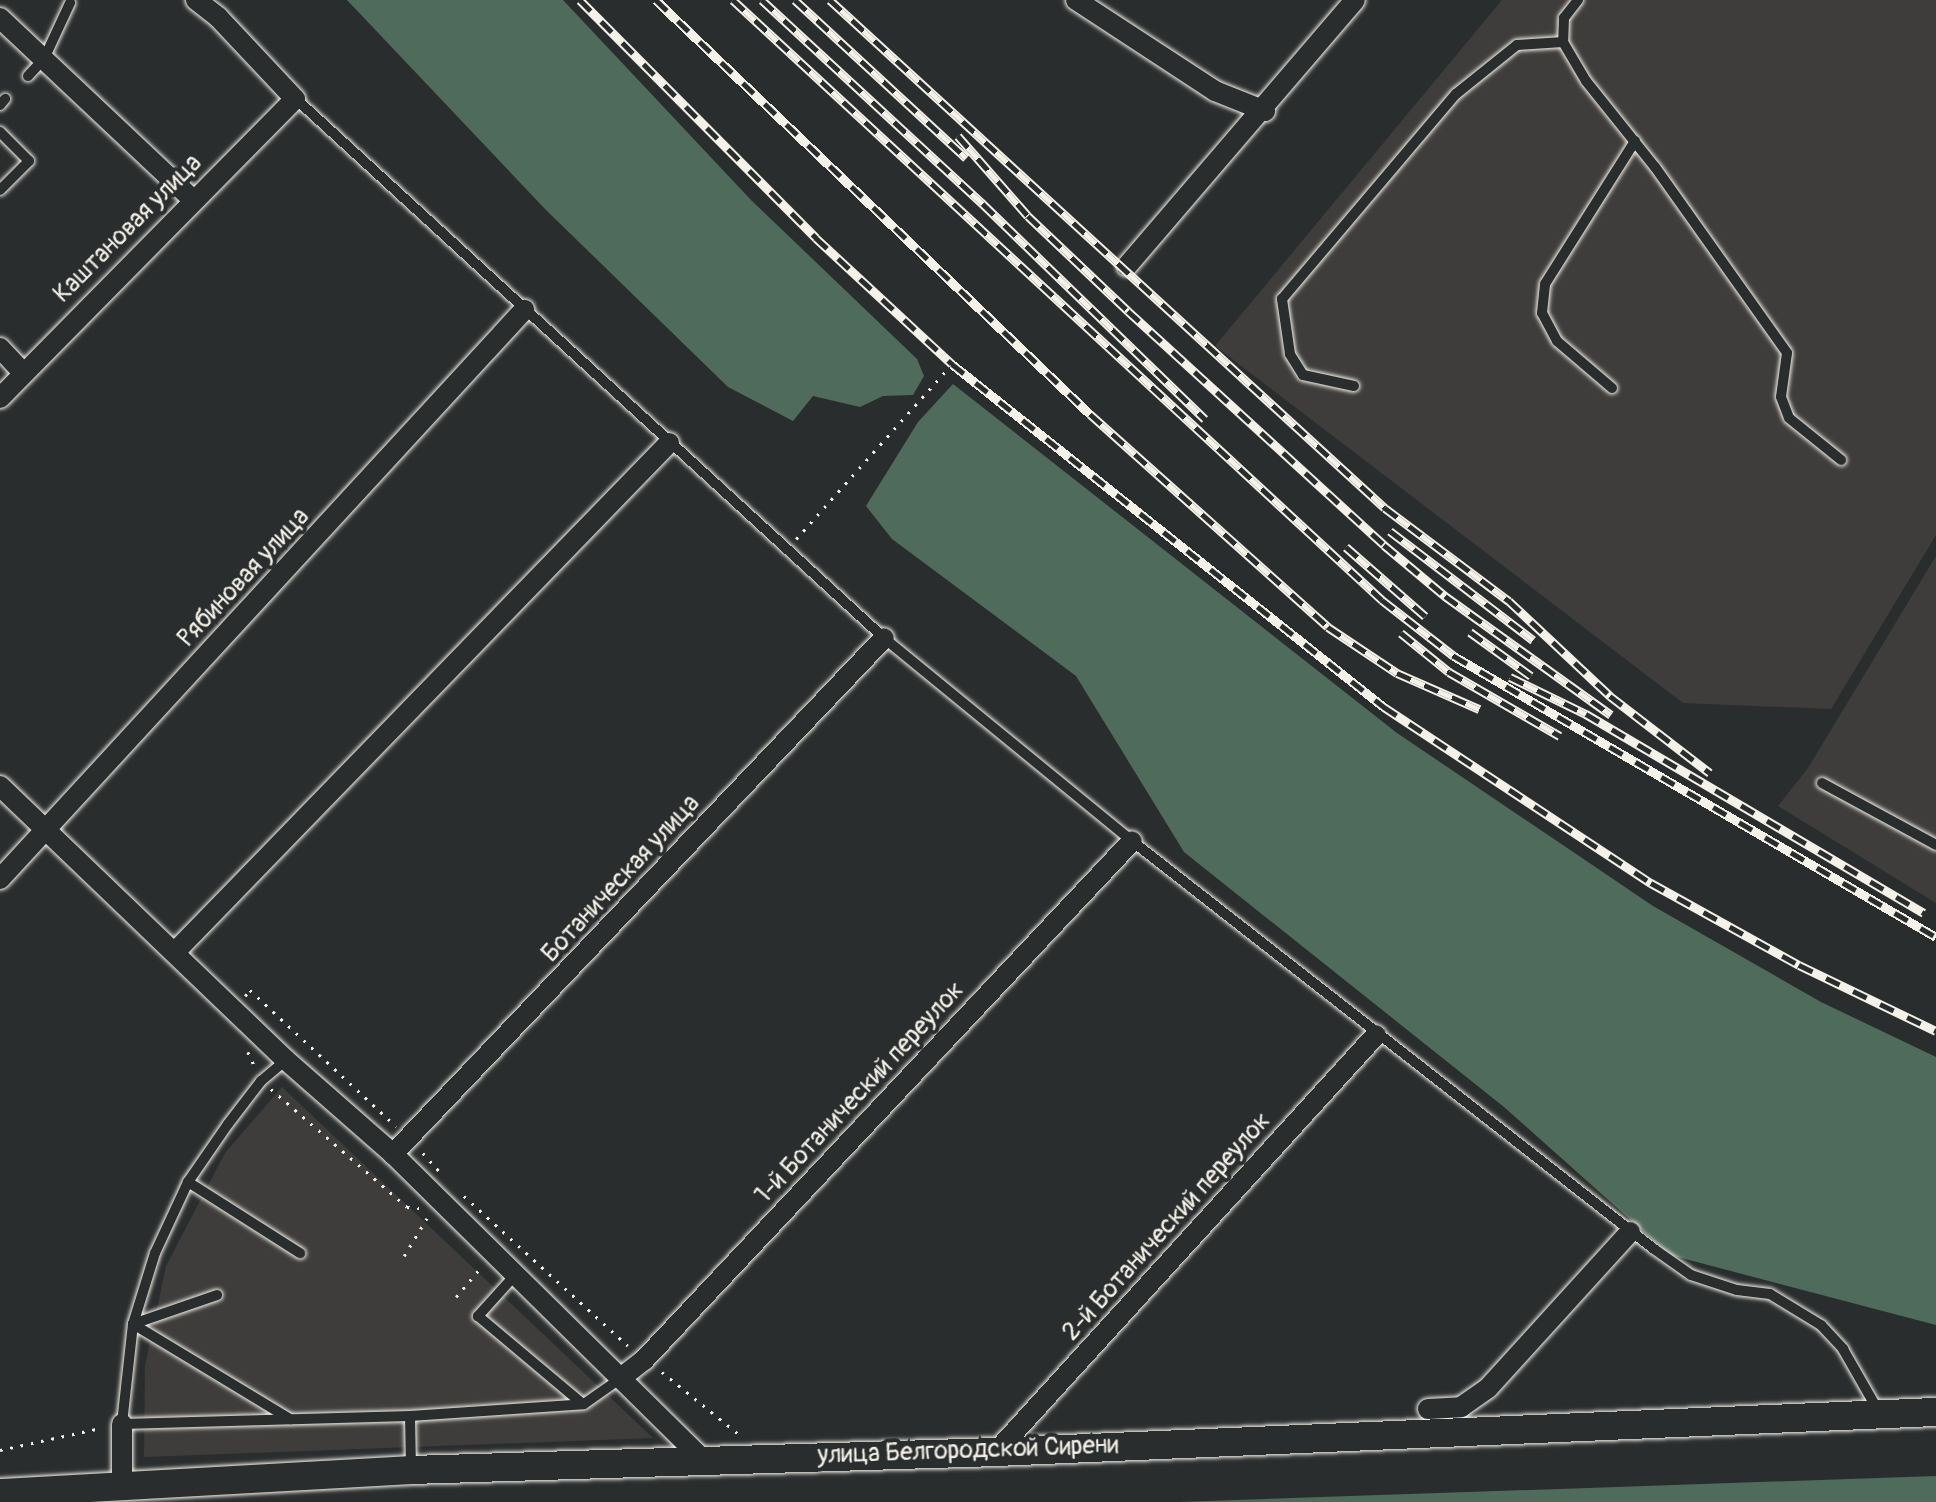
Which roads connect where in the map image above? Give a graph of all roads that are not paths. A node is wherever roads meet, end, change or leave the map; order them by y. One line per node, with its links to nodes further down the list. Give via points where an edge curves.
1 (196, 0): 10 (street)
2 (1076, 0): 11 (street, via 1215,91)
3 (1355, 0): 11 (street)
4 (1578, 0): 7 (lane, via 1564,18)
5 (70, 3): 8 (lane)
6 (0, 18): 8 (street)
7 (1564, 42): 13 (lane); 20 (lane, via 1517,45 1456,94 1282,299 1290,354 1303,375)
8 (44, 59): 9 (lane); 15 (street)
9 (28, 76)
10 (295, 98): 15 (street, Каштановая улица); 17 (lane)
11 (1264, 111): 16 (street)
12 (0, 132): 14 (lane, via 29,162)
13 (1634, 142): 21 (lane, via 1545,284 1542,312 1557,341); 24 (lane, via 1787,353 1781,397 1789,418)
14 (0, 190)
15 (192, 199): 19 (street, Каштановая улица)
16 (1127, 266)
17 (524, 310): 23 (lane); 28 (street, Рябиновая улица)
18 (0, 348): 19 (street)
19 (23, 373): 22 (street, Каштановая улица)
20 (1354, 386)
21 (1612, 388)
22 (0, 398)
23 (668, 443): 25 (lane); 32 (street)
24 (1841, 460)
25 (884, 638): 29 (lane); 35 (street, Ботаническая улица)
26 (1822, 783): 30 (lane)
27 (0, 786): 28 (street)
28 (43, 827): 31 (street, Рябиновая улица); 32 (street)
29 (1132, 841): 33 (lane); 42 (street, 1-й Ботанический переулок)
30 (1936, 845)
31 (0, 879)
32 (176, 951): 34 (street)
33 (1376, 1035): 37 (lane); 50 (street, 2-й Ботанический переулок)
34 (286, 1060): 35 (street); 36 (lane, via 261,1080)
35 (393, 1154): 39 (street)
36 (188, 1182): 38 (lane); 41 (lane, via 154,1254)
37 (1630, 1232): 44 (street, via 1488,1388 1461,1407); 46 (lane, via 1691,1274 1770,1294 1821,1325)
38 (300, 1254)
39 (517, 1274): 42 (street); 43 (lane, via 478,1316)
40 (217, 1294): 41 (lane)
41 (133, 1324): 48 (lane); 49 (lane)
42 (622, 1377): 43 (lane); 51 (street)
43 (584, 1404): 47 (lane)
44 (1428, 1409)
45 (1936, 1412): 46 (main road, улица Белгородской Сирени)
46 (1880, 1414): 50 (main road, улица Белгородской Сирени)
47 (410, 1416): 48 (lane); 52 (lane)
48 (290, 1419): 49 (lane)
49 (122, 1424): 53 (street)
50 (996, 1452): 51 (main road, улица Белгородской Сирени)
51 (702, 1459): 52 (main road, улица Белгородской Сирени)
52 (411, 1470): 53 (main road, улица Белгородской Сирени)
53 (122, 1486): 54 (main road, улица Белгородской Сирени)
54 (0, 1493)

